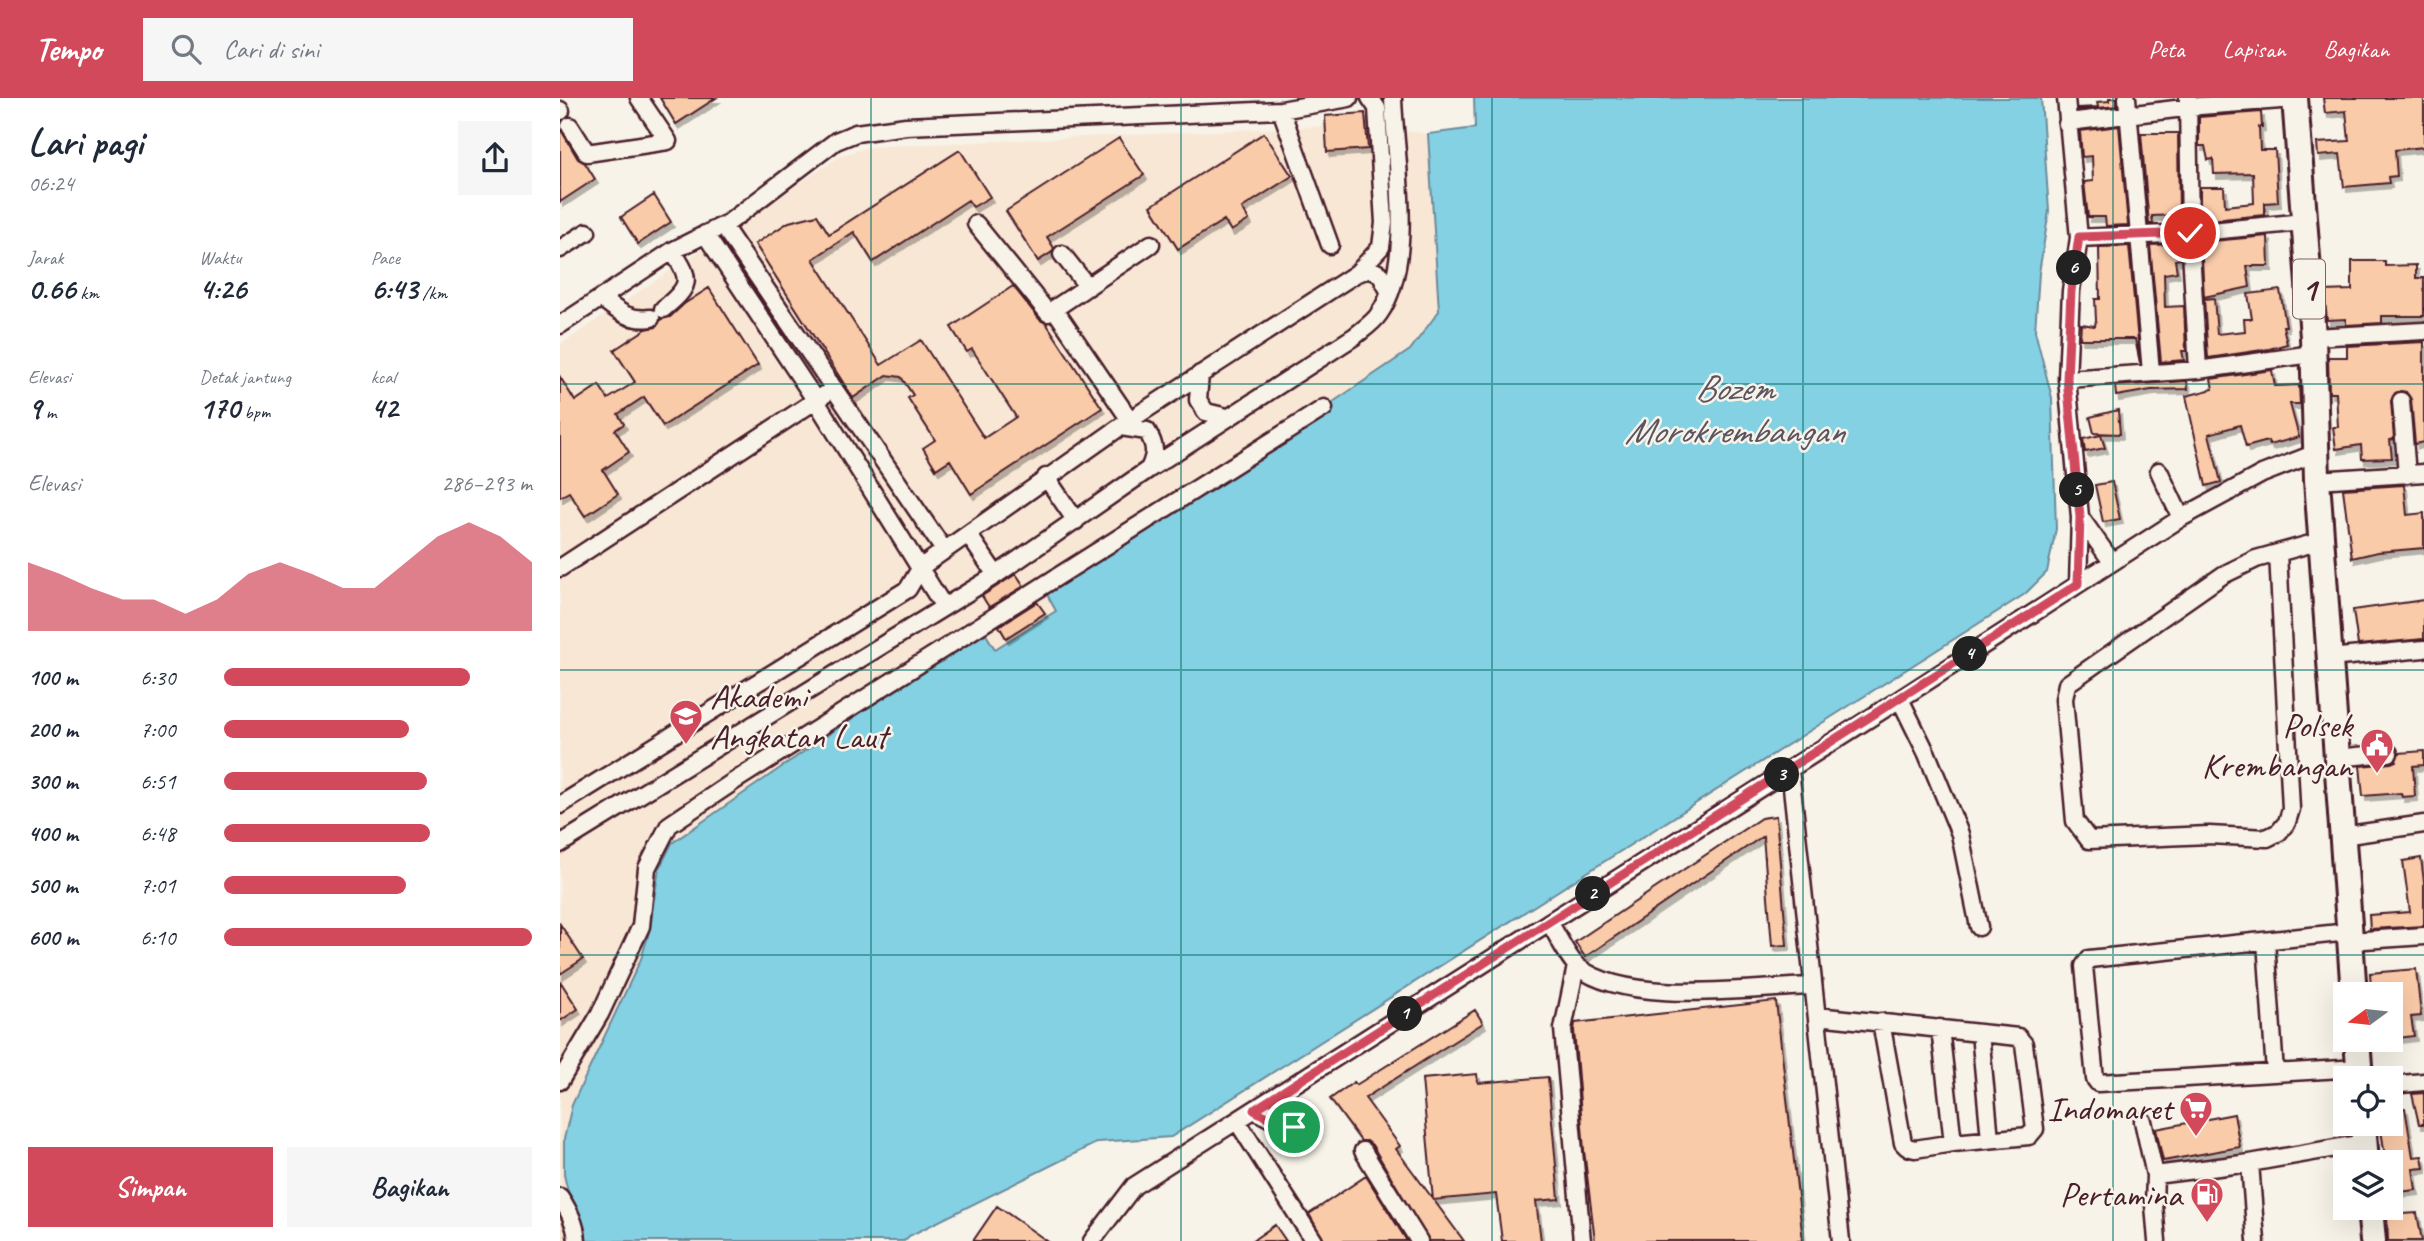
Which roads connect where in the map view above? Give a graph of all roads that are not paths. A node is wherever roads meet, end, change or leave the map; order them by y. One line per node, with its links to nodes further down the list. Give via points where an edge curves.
1 (639, 98): 12 (street, via 668,141 587,153)
2 (1349, 98): 9 (street)
3 (2066, 98): 11 (street)
4 (2127, 98): 10 (street)
5 (2295, 99): 8 (street); 13 (highway, 1)
6 (1393, 101): 7 (street); 28 (street, via 1401,242)
7 (1374, 103): 26 (street, via 1384,223 1381,247)
8 (2188, 103): 10 (street); 17 (street)
9 (1280, 110): 15 (street, via 906,126 856,133 836,141); 22 (street)
10 (2129, 115): 11 (street); 19 (street)
11 (2067, 124): 20 (street)
12 (570, 126)
13 (2304, 222): 17 (street); 33 (highway, 1)
14 (976, 224): 30 (street, via 1048,313)
15 (723, 226): 18 (street); 38 (street)
16 (587, 232): 23 (street)
17 (2190, 233): 19 (street); 34 (street)
18 (705, 234): 24 (street); 39 (street)
19 (2140, 236): 20 (street); 35 (street)
20 (2079, 237): 37 (street)
21 (1151, 244): 27 (street)
22 (1330, 245)
23 (560, 249)
24 (672, 251): 29 (street); 29 (street, via 688,281 681,294 657,313 636,320)
25 (1062, 254): 27 (street)
26 (1357, 273): 28 (street, via 1370,269 1380,274); 36 (street)
27 (1088, 287): 30 (street)
28 (1389, 291): 42 (street, via 1378,315 1355,337)
29 (601, 298): 31 (street)
30 (1055, 310): 43 (street)
31 (560, 325)
32 (2424, 331): 33 (street)
33 (2312, 346): 34 (street); 44 (highway, 1)
34 (2198, 370): 35 (street)
35 (2151, 372): 37 (street)
36 (1200, 374): 42 (street, via 1198,400 1206,412); 43 (street)
37 (2067, 379): 50 (street)
38 (834, 388): 39 (street); 55 (street)
39 (816, 401): 58 (street); 59 (street)
40 (2401, 401): 47 (street)
41 (1324, 408): 87 (street, via 669,825 647,867 641,926 600,1014)
42 (1227, 417): 45 (street)
43 (1125, 423): 45 (street, via 1147,431 1154,441 1156,455); 48 (street)
44 (2316, 453): 49 (highway, 1); 51 (street, via 2262,474)
45 (1149, 469): 52 (street)
46 (2159, 471): 51 (street)
47 (2416, 474): 49 (street)
48 (1046, 477): 52 (street); 53 (street)
49 (2317, 480): 54 (highway, 1)
50 (2080, 517): 57 (street); 61 (street)
51 (2181, 518): 57 (street)
52 (1076, 521): 60 (street)
53 (968, 534): 55 (street); 60 (street)
54 (2322, 541): 56 (street); 64 (highway, 1)
55 (944, 550): 58 (street)
56 (2278, 553): 56 (street, via 2223,575 2067,684 2064,699 2075,821 2089,840 2209,835 2267,838 2287,822 2291,809)
57 (2112, 562): 61 (street)
58 (921, 567): 62 (street); 69 (street, via 908,589)
59 (560, 568)
60 (996, 575): 62 (street)
61 (2078, 584): 65 (street)
62 (944, 607): 72 (street)
63 (2424, 649): 64 (street)
64 (2329, 658): 67 (highway, 1)
65 (1900, 699): 68 (street); 74 (street, via 1960,834)
66 (2389, 753): 67 (street)
67 (2336, 758): 71 (highway, 1)
68 (1790, 769): 73 (street); 80 (street)
69 (560, 806)
70 (2424, 824): 71 (street)
71 (2342, 836): 76 (highway, 1)
72 (560, 844)
73 (1549, 922): 78 (street); 90 (street)
74 (1979, 927)
75 (2424, 936): 76 (street)
76 (2350, 937): 77 (street); 79 (highway, 1)
77 (2266, 941): 85 (street); 85 (street, via 2088,959 2084,966 2098,1083)
78 (1576, 966): 80 (street, via 1605,982 1649,991); 106 (street, via 1563,1029)
79 (2353, 982)
80 (1812, 986): 81 (street)
81 (1817, 1016): 82 (street); 107 (street)
82 (1881, 1022): 83 (street); 95 (street, via 1903,1143 1915,1149)
83 (1940, 1028): 84 (street); 95 (street)
84 (1980, 1033): 94 (street); 94 (street, via 2022,1040 2035,1129 2029,1136)
85 (2275, 1073): 86 (street)
86 (2333, 1073)
87 (560, 1081)
88 (2424, 1083): 89 (street)
89 (2403, 1084)
90 (1254, 1110): 91 (street); 93 (street)
91 (1237, 1121): 103 (street, via 1133,1186); 104 (street)
92 (2143, 1121): 99 (street)
93 (1294, 1127)
94 (1990, 1139): 95 (street)
95 (1953, 1143)
96 (2364, 1143): 98 (street)
97 (1363, 1151): 105 (street)
98 (2250, 1163): 99 (street); 109 (street)
99 (2155, 1175): 108 (street)
100 (560, 1197): 102 (street)
101 (2371, 1220): 110 (highway)
102 (577, 1241)
103 (1092, 1241)
104 (1314, 1241)
105 (1419, 1241)
106 (1582, 1241)
107 (1841, 1241)
108 (2157, 1241)
109 (2256, 1241)
110 (2373, 1241)

